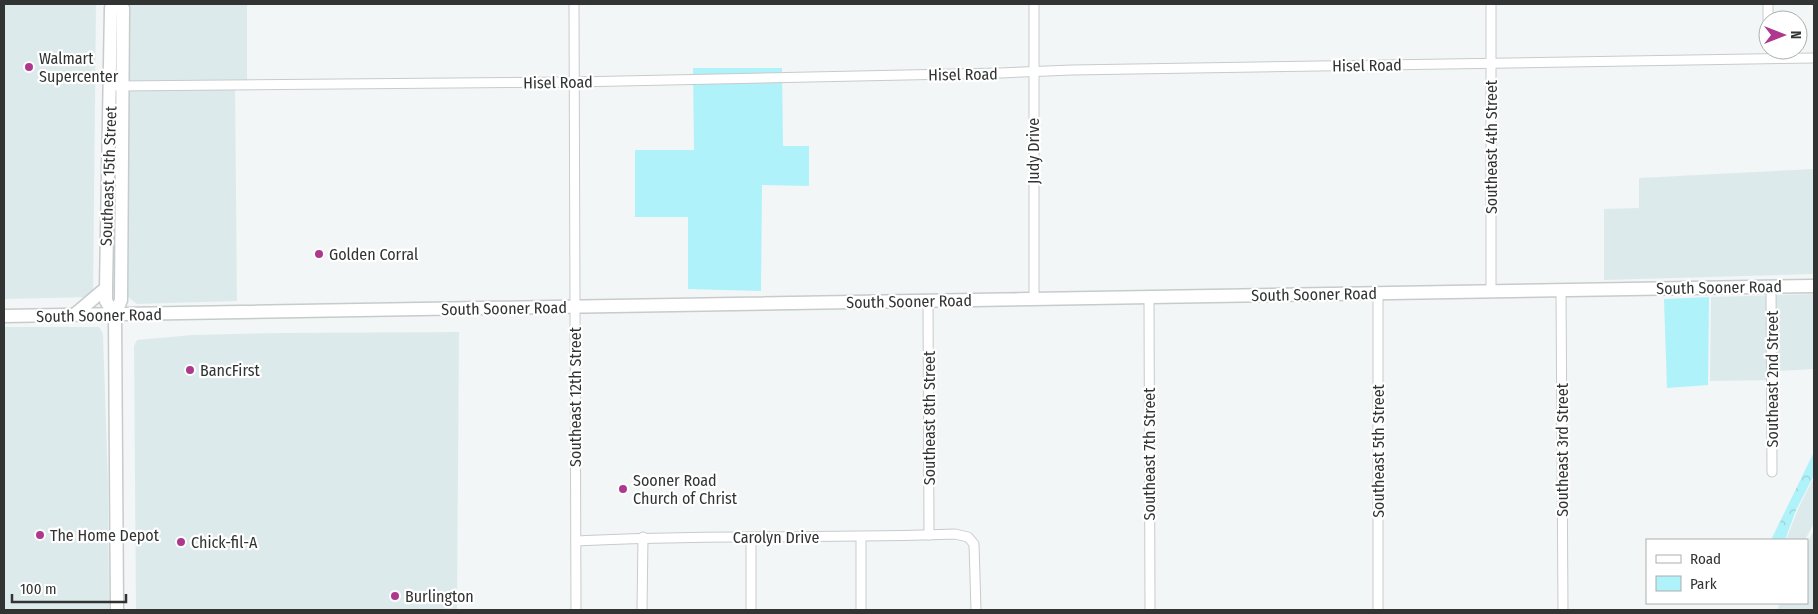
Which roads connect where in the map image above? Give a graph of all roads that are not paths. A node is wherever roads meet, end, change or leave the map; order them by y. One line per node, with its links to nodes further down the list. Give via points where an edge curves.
1 (113, 4): 10 (main road, Southeast 15th Street)
2 (120, 4): 10 (main road, Southeast 15th Street, via 123,8)
3 (574, 4): 9 (street, Southeast 12th Street)
4 (1034, 4): 8 (street, Judy Drive)
5 (1491, 4): 7 (street, Southeast 4th Street)
6 (1768, 60): 7 (street, Hisel Road)
7 (1491, 64): 8 (street, Hisel Road); 16 (street, Southeast 4th Street)
8 (1033, 72): 9 (street, Hisel Road); 19 (street, Judy Drive)
9 (574, 82): 10 (street, Hisel Road); 21 (street, Southeast 12th Street)
10 (117, 86): 11 (main road, Southeast 15th Street)
11 (116, 151): 14 (main road, Southeast 15th Street); 22 (main road, Southeast 15th Street, via 121,300)
12 (1771, 286): 13 (main road, South Sooner Road); 15 (main road, South Sooner Road); 25 (street, Southeast 2nd Street)
13 (1814, 286)
14 (106, 288): 22 (main road, Southeast 15th Street, via 106,301); 24 (main road)
15 (1561, 290): 16 (main road, South Sooner Road); 39 (street, Southeast 3rd Street)
16 (1491, 291): 17 (main road, South Sooner Road)
17 (1378, 293): 18 (main road, South Sooner Road); 38 (street, Southeast 5th Street)
18 (1149, 297): 19 (main road, South Sooner Road); 37 (street, Southeast 7th Street)
19 (1034, 299): 20 (main road, South Sooner Road)
20 (928, 301): 21 (main road, South Sooner Road); 26 (street, Southeast 8th Street)
21 (574, 307): 22 (main road, South Sooner Road); 30 (street, Southeast 12th Street)
22 (115, 315): 24 (main road, South Sooner Road); 31 (main road, Southeast 15th Street)
23 (4, 316): 24 (main road, South Sooner Road)
24 (74, 316)
25 (1772, 472)
26 (930, 535): 29 (street, Carolyn Drive); 36 (street, Carolyn Drive, via 955,534 968,537 974,544)
27 (643, 537): 28 (street, Carolyn Drive); 30 (street, Carolyn Drive); 33 (street)
28 (751, 537): 29 (street, Carolyn Drive); 34 (street)
29 (861, 538): 35 (street)
30 (576, 541): 32 (street, Southeast 12th Street)
31 (117, 610)
32 (576, 610)
33 (642, 610)
34 (751, 610)
35 (861, 610)
36 (976, 610)
37 (1150, 610)
38 (1378, 610)
39 (1563, 610)

